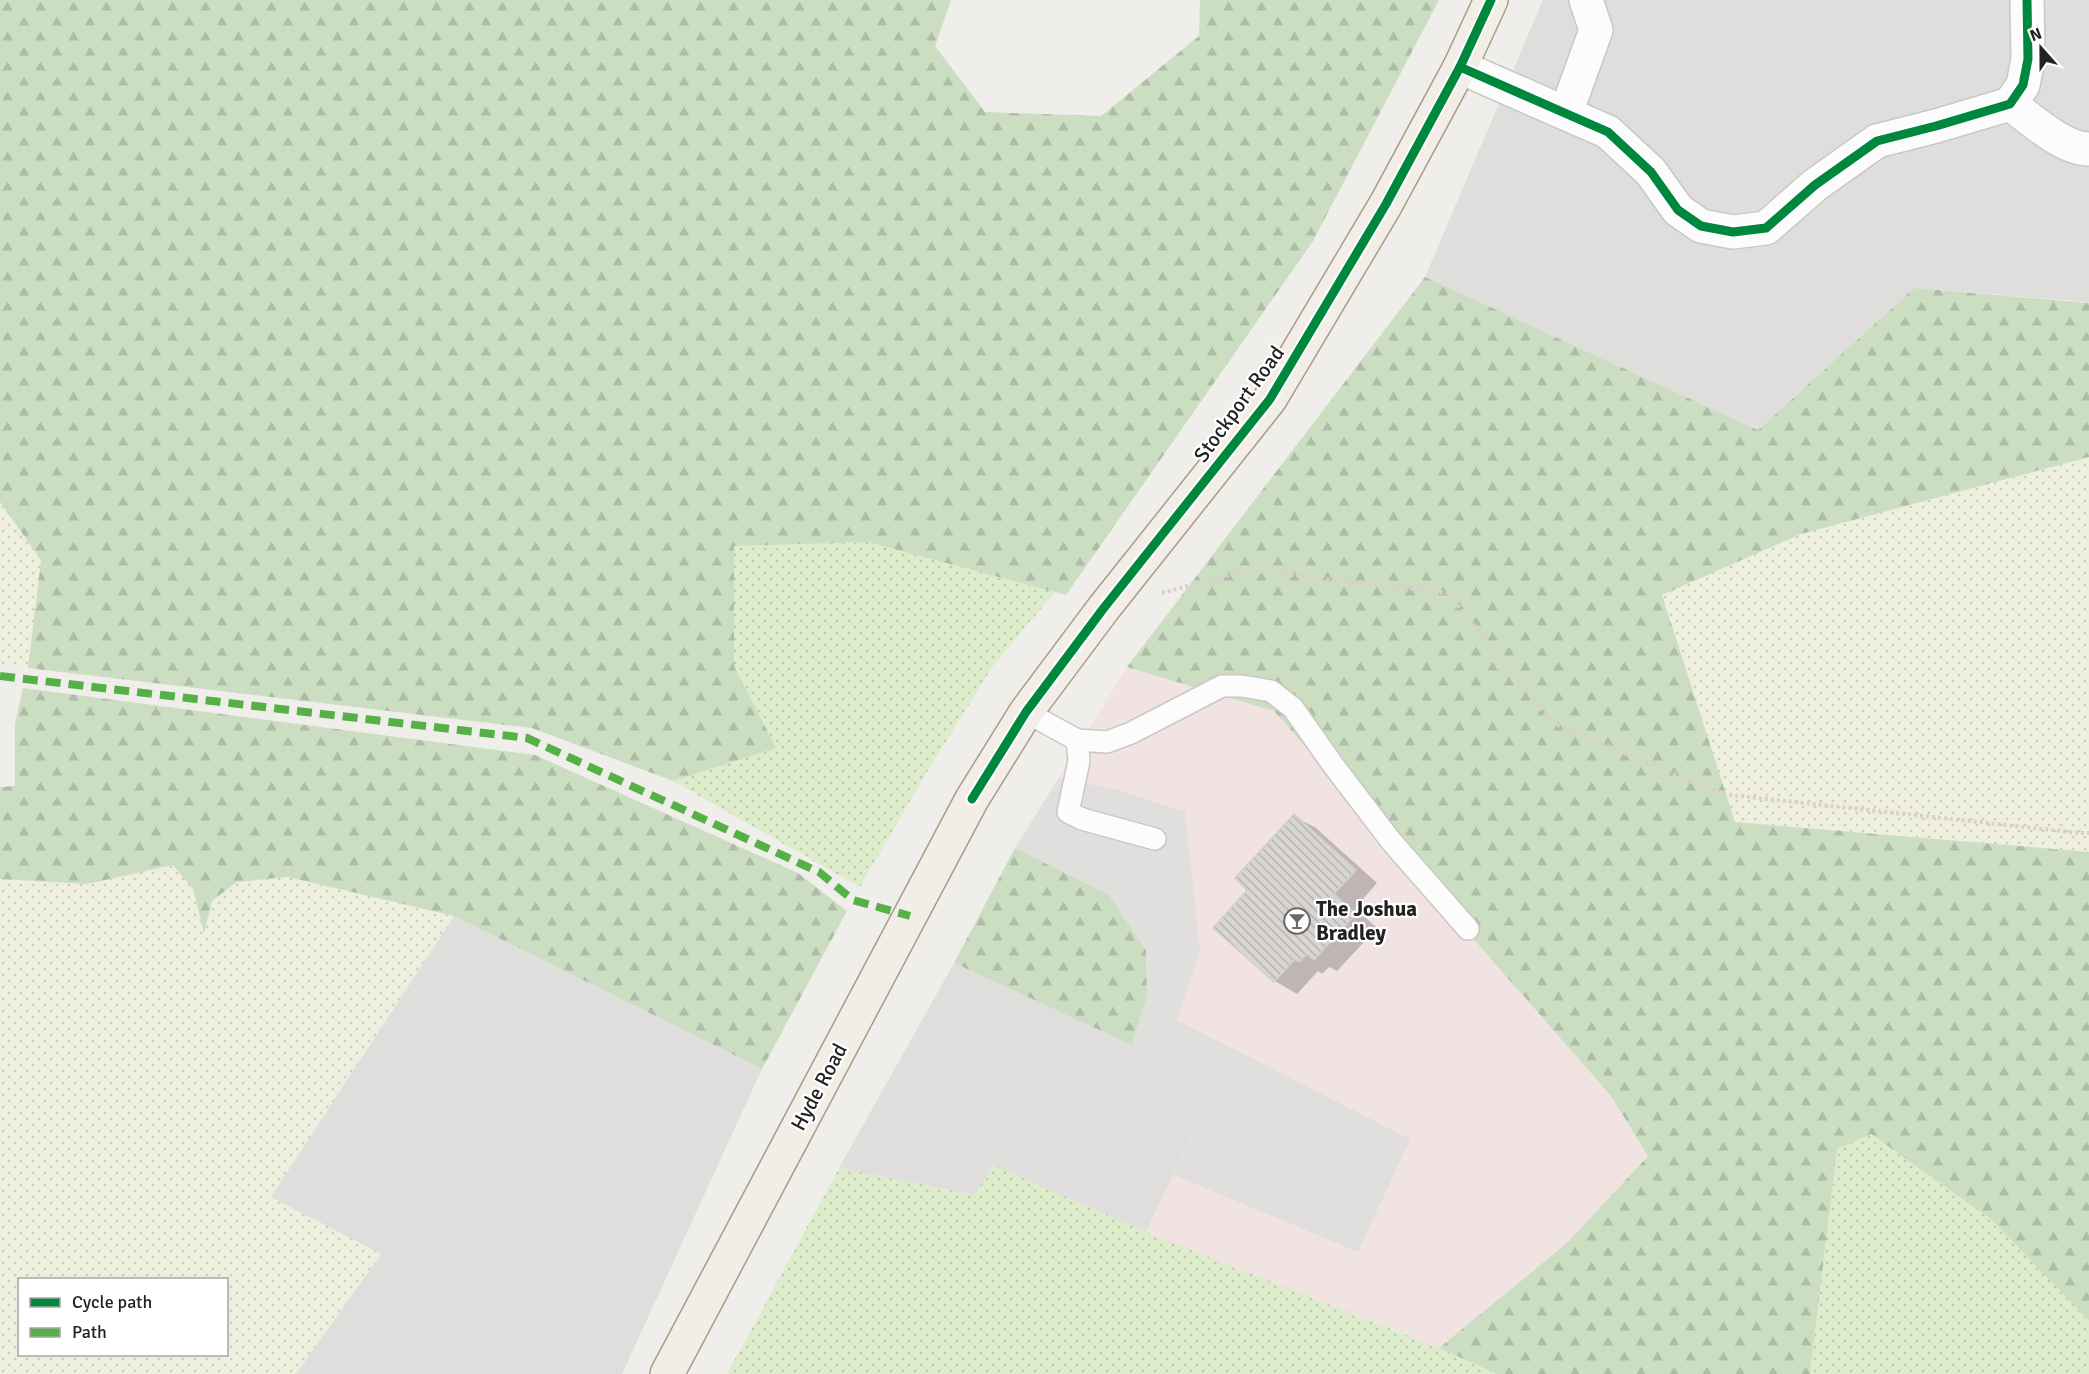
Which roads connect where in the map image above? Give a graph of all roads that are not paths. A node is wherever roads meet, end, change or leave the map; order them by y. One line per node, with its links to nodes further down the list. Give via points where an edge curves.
1 (1491, 0): 4 (main road, Stockport Road)
2 (1586, 0): 6 (street, via 1596,30)
3 (2027, 0): 5 (street, via 2028,59 2023,85)
4 (1460, 67): 6 (street); 8 (main road, Stockport Road, via 1386,204 1270,399 1102,609)
5 (2010, 104): 6 (street, via 1877,141 1815,185 1766,228 1733,232 1701,226 1678,210 1651,172 1608,132); 7 (street, via 2077,149)
6 (1566, 113)
7 (2089, 149)
8 (1026, 712): 9 (lane); 10 (main road, Stockport Road)
9 (1077, 740): 11 (lane, via 1079,761 1068,812); 12 (lane, via 1107,742 1222,687 1270,691 1293,708 1390,841)
10 (972, 800): 13 (main road, Hyde Road)
11 (1155, 838)
12 (1468, 929)
13 (667, 1374)

